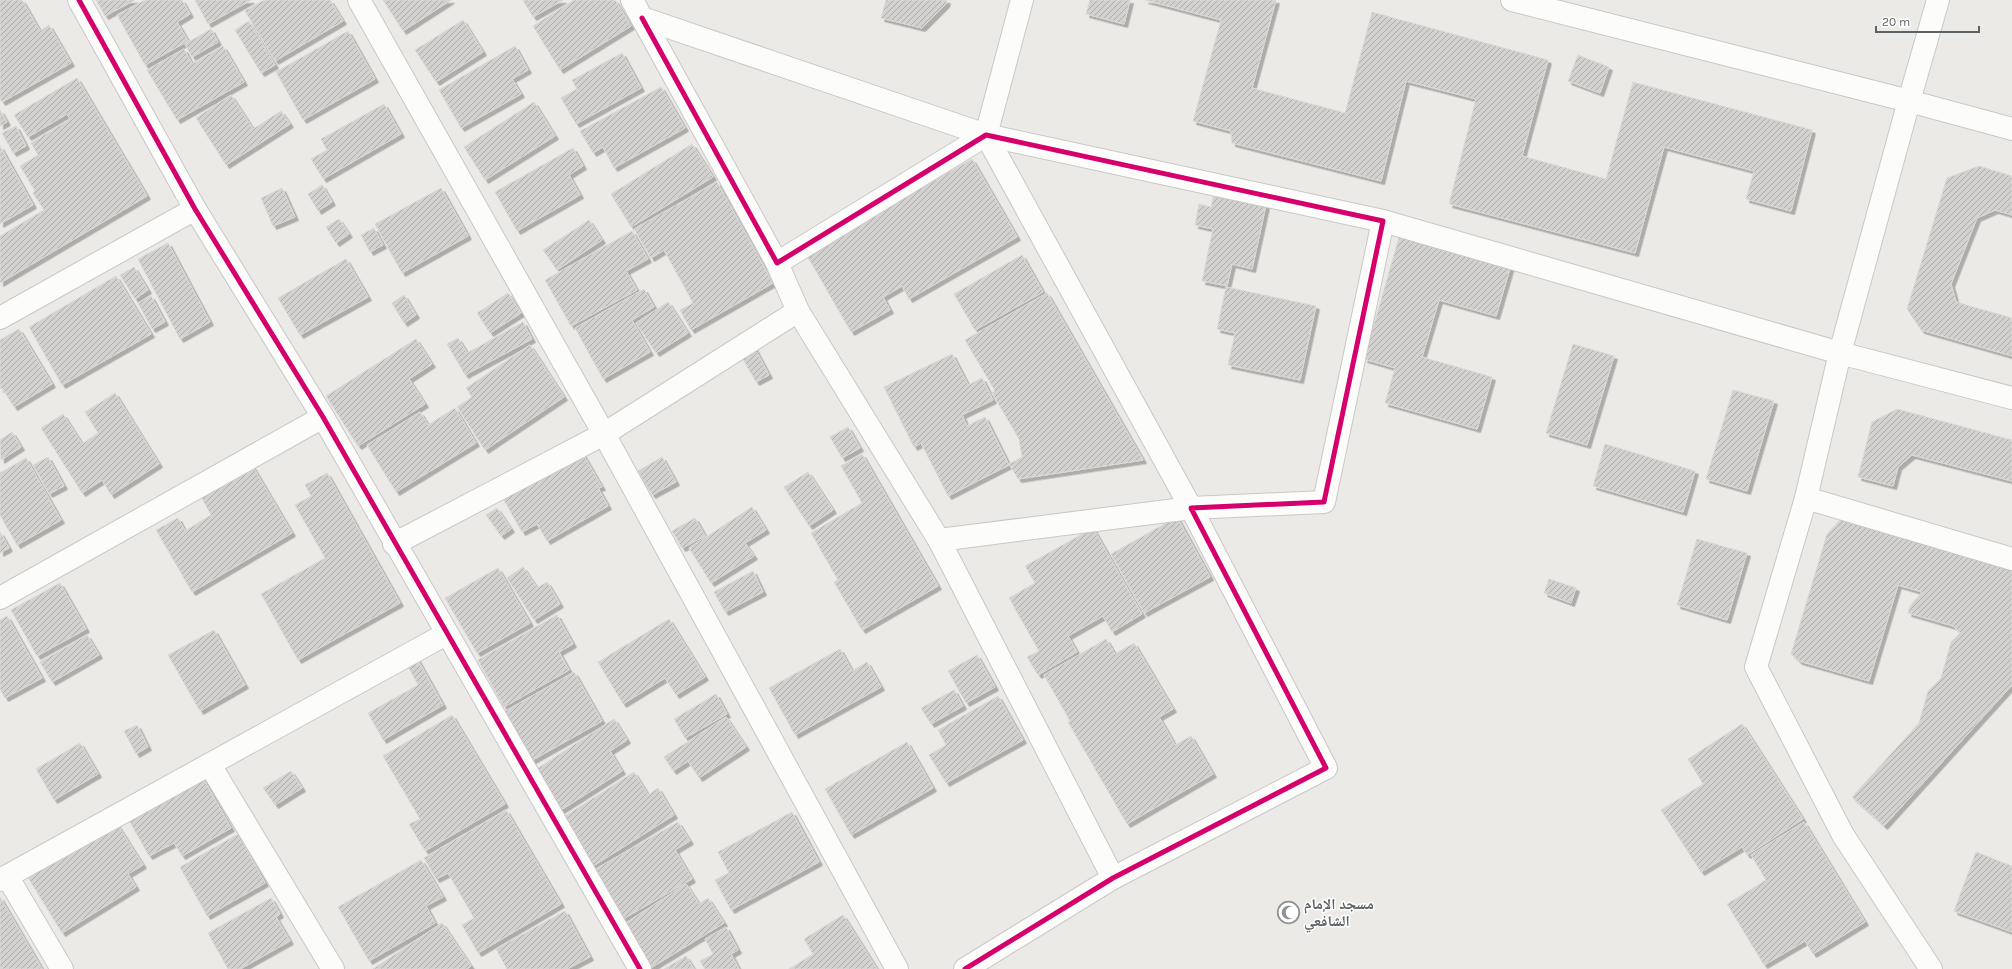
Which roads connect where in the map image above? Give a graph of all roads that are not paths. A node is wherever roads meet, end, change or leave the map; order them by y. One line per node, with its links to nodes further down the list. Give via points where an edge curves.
1 (80, 0): 10 (street)
2 (359, 0): 18 (street)
3 (1022, 0): 9 (street)
4 (1512, 0): 7 (street)
5 (1938, 0): 7 (street)
6 (637, 9): 9 (street); 12 (street)
7 (1909, 101): 8 (street); 15 (street)
8 (2012, 129)
9 (986, 135): 11 (street); 12 (street); 20 (street)
10 (195, 209): 14 (street); 17 (street)
11 (1383, 221): 15 (street); 20 (street, via 1324,502)
12 (777, 263): 13 (street)
13 (798, 310): 18 (street); 21 (street)
14 (0, 318)
15 (1840, 353): 16 (street); 19 (street)
16 (2012, 398)
17 (323, 417): 22 (street); 24 (street)
18 (604, 434): 22 (street); 32 (street)
19 (1806, 498): 23 (street); 34 (street, via 1756,667 1842,834)
20 (1191, 508): 21 (street); 28 (street, via 1326,768)
21 (940, 540): 28 (street)
22 (394, 544): 25 (street)
23 (2012, 559)
24 (0, 598)
25 (446, 634): 26 (street); 31 (street)
26 (210, 765): 27 (street); 30 (street)
27 (3, 878): 29 (street)
28 (1113, 878): 33 (street)
29 (62, 969)
30 (333, 969)
31 (640, 969)
32 (897, 969)
33 (965, 969)
34 (1931, 969)

